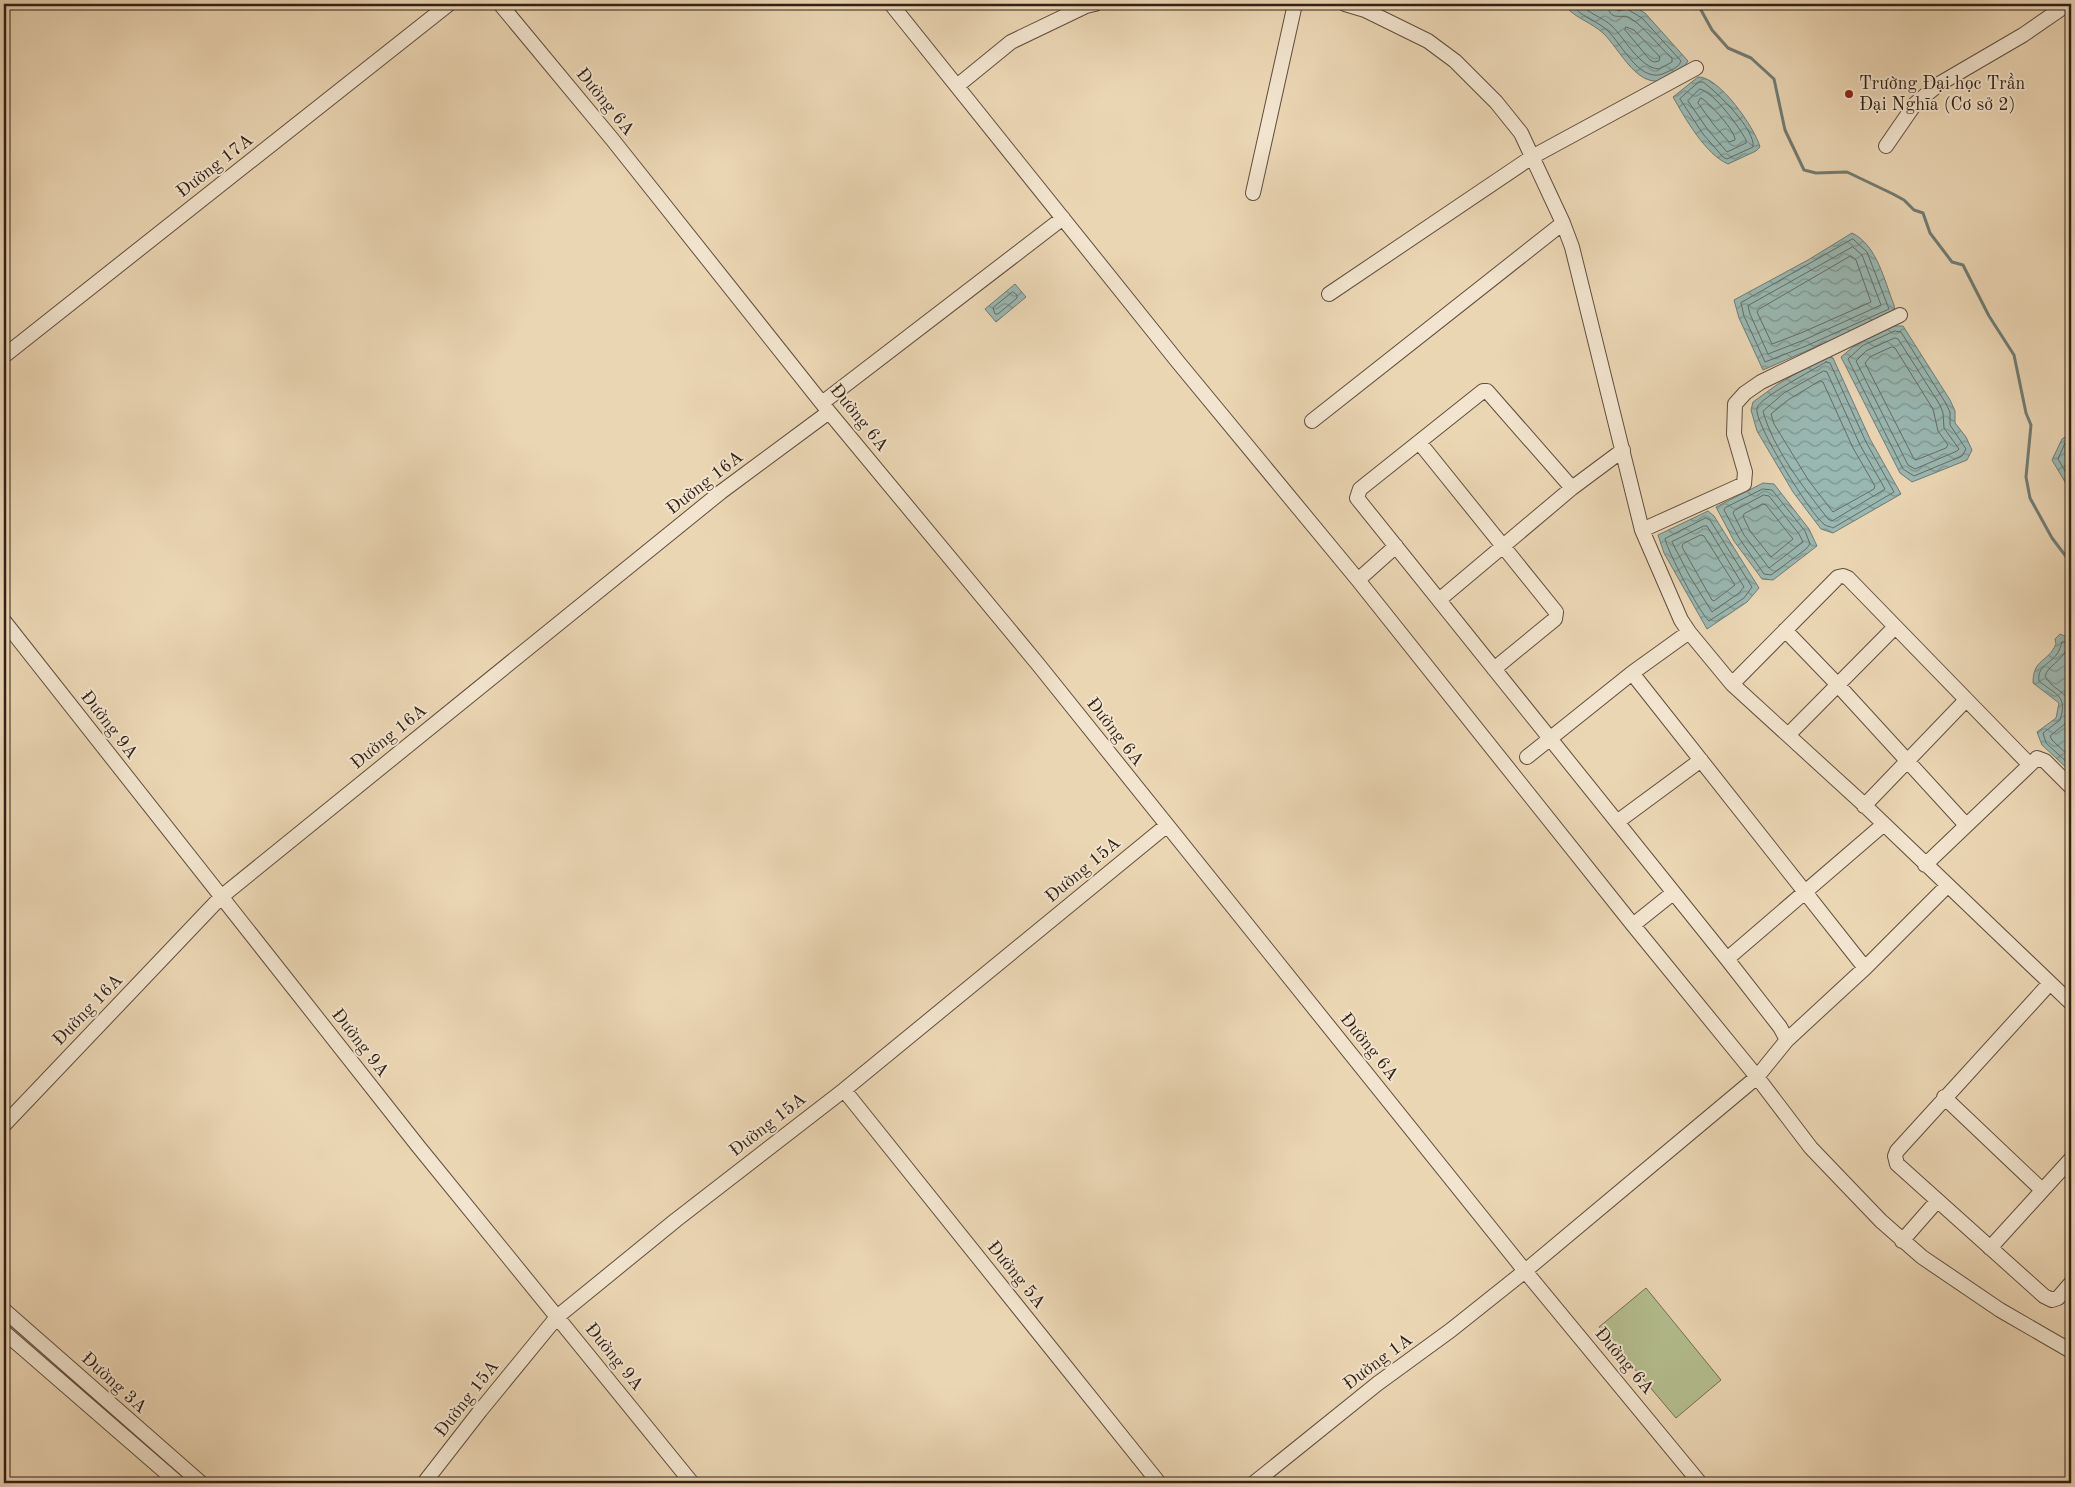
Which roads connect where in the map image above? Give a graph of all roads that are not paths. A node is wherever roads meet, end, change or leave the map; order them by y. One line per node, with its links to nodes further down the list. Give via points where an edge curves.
1 (449, 4): 17 (street, Đường 17A)
2 (500, 4): 18 (street, Đường 6A)
3 (891, 4): 9 (street)
4 (1095, 4): 9 (street, via 1011,42)
5 (1295, 4): 12 (street)
6 (1345, 4): 11 (street, via 1420,36 1455,61 1496,102 1521,133)
7 (2068, 4): 10 (street, via 2023,35 1938,84 1915,104)
8 (1696, 68): 11 (street)
9 (957, 86): 13 (street)
10 (1886, 146)
11 (1532, 157): 14 (street); 15 (street)
12 (1253, 193)
13 (1063, 218): 18 (street, Đường 16A); 26 (street)
14 (1563, 223): 19 (street); 21 (street, via 1572,247)
15 (1329, 294)
16 (1900, 315): 23 (street, via 1761,382 1745,393 1735,404 1734,434 1746,472 1744,484)
17 (4, 356)
18 (826, 408): 48 (street, Đường 6A, via 1037,663); 53 (street, Đường 16A)
19 (1312, 421)
20 (1419, 442): 22 (street, via 1487,391); 24 (street, via 1360,489 1357,498); 25 (street)
21 (1623, 450): 22 (street); 23 (street)
22 (1572, 488): 25 (street)
23 (1642, 530): 31 (street)
24 (1396, 546): 26 (street); 27 (street)
25 (1504, 546): 27 (street); 32 (street, via 1556,616)
26 (1358, 580): 54 (street)
27 (1439, 600): 32 (street)
28 (4, 621): 53 (street, Đường 9A)
29 (1895, 627): 30 (street, via 1843,576 1838,577); 35 (street); 36 (street)
30 (1785, 630): 34 (street); 35 (street)
31 (1689, 632): 33 (street); 34 (street)
32 (1494, 669): 38 (street)
33 (1632, 673): 38 (street); 40 (street)
34 (1732, 684): 37 (street)
35 (1837, 684): 37 (street); 41 (street)
36 (1966, 700): 41 (street); 42 (street)
37 (1788, 735): 44 (street)
38 (1550, 738): 39 (street); 45 (street)
39 (1527, 757)
40 (1701, 760): 45 (street); 52 (street)
41 (1907, 760): 44 (street); 47 (street)
42 (2029, 764): 43 (street, via 2041,758); 47 (street)
43 (2071, 787)
44 (1864, 806): 46 (street)
45 (1617, 822): 51 (street)
46 (1884, 824): 49 (street); 52 (street)
47 (1966, 825): 49 (street)
48 (1166, 826): 61 (street, Đường 15A); 69 (street, Đường 6A)
49 (1925, 865): 50 (street)
50 (1947, 886): 56 (street, Đường 1A); 57 (street)
51 (1673, 893): 54 (street); 55 (street)
52 (1805, 893): 55 (street); 56 (street)
53 (221, 897): 63 (street, Đường 16A); 72 (street, Đường 9A)
54 (1632, 925): 60 (street)
55 (1727, 959): 59 (street)
56 (1865, 968): 59 (street, Đường 1A)
57 (2050, 983): 58 (street); 62 (street)
58 (2071, 1003)
59 (1787, 1040): 60 (street, Đường 1A)
60 (1757, 1076): 67 (street, via 1811,1148); 69 (street, Đường 1A)
61 (844, 1090): 72 (street, Đường 15A); 79 (street, Đường 5A)
62 (1944, 1097): 65 (street); 66 (street, via 1895,1156 1897,1164)
63 (4, 1125)
64 (2071, 1159): 65 (street)
65 (2042, 1190): 68 (street)
66 (1937, 1201): 67 (street); 68 (street)
67 (1902, 1241): 74 (street, via 1972,1292)
68 (1990, 1248): 70 (street, via 2052,1300 2058,1298)
69 (1525, 1271): 80 (street, Đường 1A); 81 (street, Đường 6A)
70 (2071, 1283)
71 (4, 1310): 76 (street, Đường 3A)
72 (557, 1317): 77 (street, Đường 15A); 78 (street, Đường 9A)
73 (4, 1332): 75 (street, Đường 3A)
74 (2071, 1350)
75 (178, 1483)
76 (201, 1483)
77 (424, 1483)
78 (692, 1483)
79 (1159, 1483)
80 (1254, 1483)
81 (1700, 1483)

